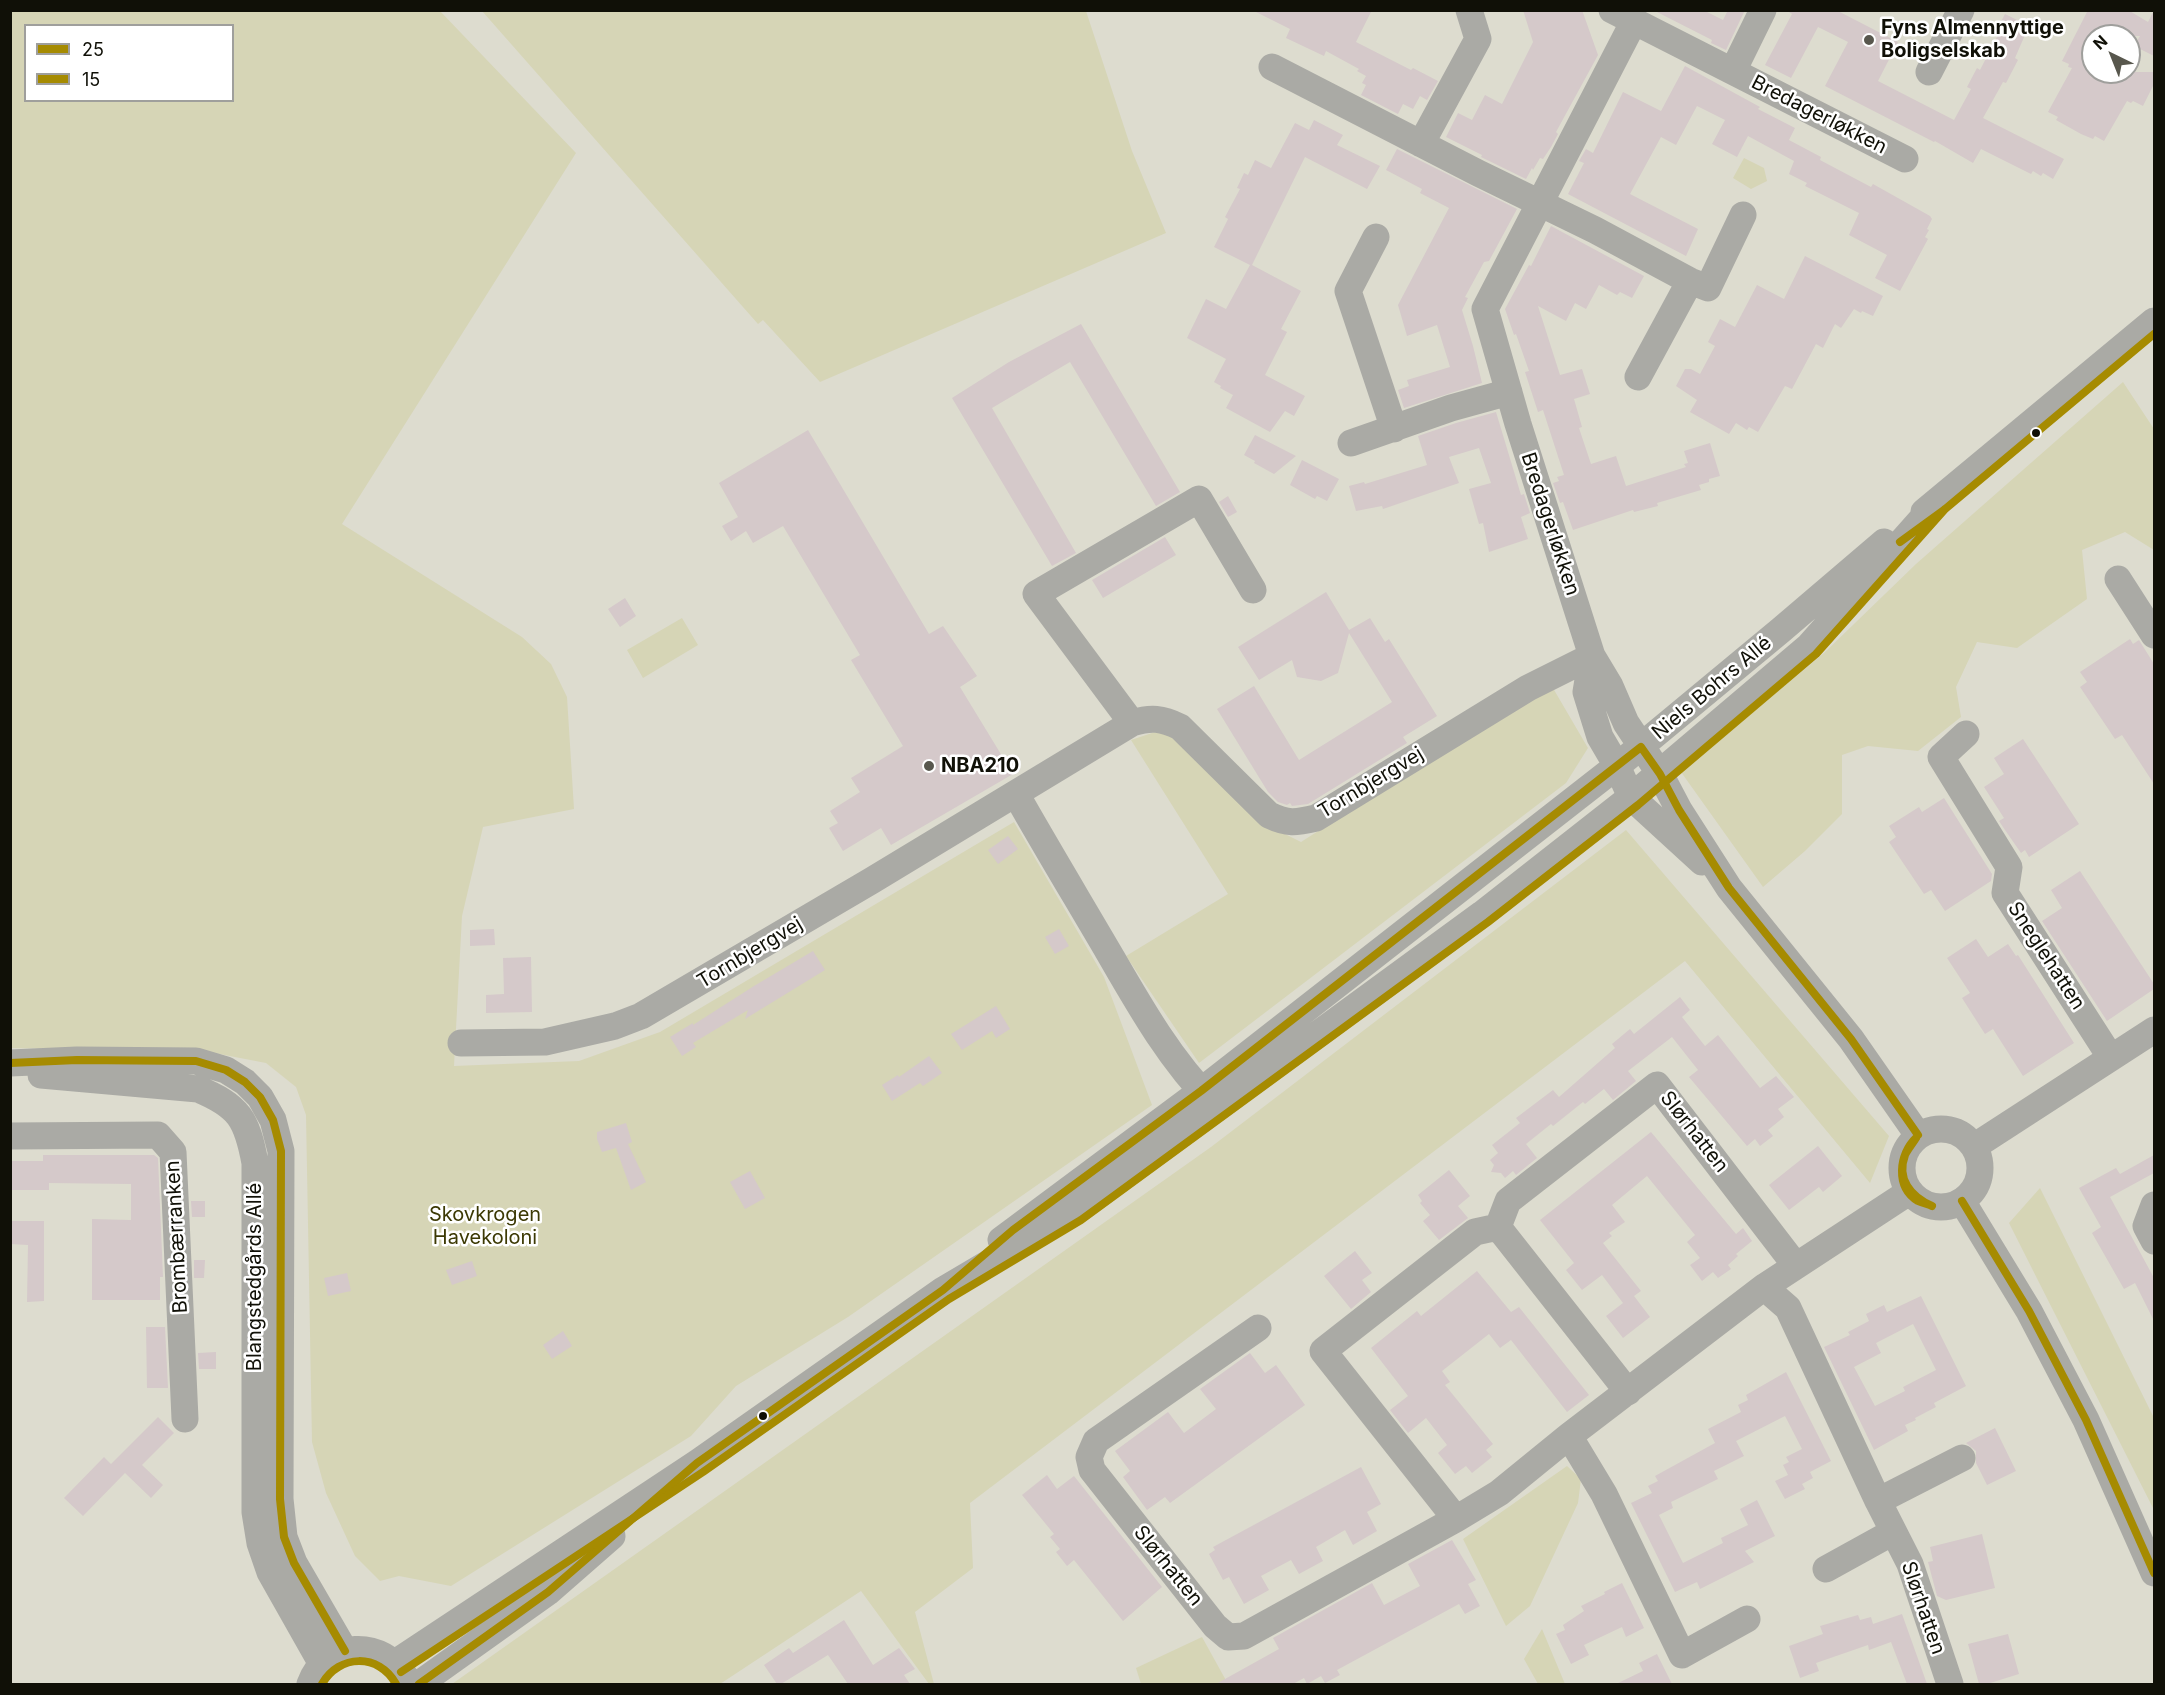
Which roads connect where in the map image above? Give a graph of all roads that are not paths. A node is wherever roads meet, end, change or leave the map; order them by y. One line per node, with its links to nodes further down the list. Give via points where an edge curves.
1 (1469, 10): 8 (street, via 1478,39)
2 (1763, 10): 6 (street, Bredagerløkken)
3 (1961, 10): 7 (street)
4 (1623, 16): 6 (street, Bredagerløkken); 10 (street, Bredagerløkken)
5 (1272, 67): 8 (street)
6 (1732, 71): 9 (street, Bredagerløkken)
7 (1929, 72)
8 (1421, 144): 10 (street)
9 (1905, 159)
10 (1540, 202): 13 (street); 16 (street, Bredagerløkken, via 1485,309)
11 (1743, 215): 13 (street, via 1708,288)
12 (1376, 237): 17 (street, via 1348,291)
13 (1690, 281): 15 (street)
14 (2154, 321): 19 (street, Niels Bohrs Allé)
15 (1638, 377)
16 (1509, 392): 17 (street); 23 (street, Bredagerløkken)
17 (1394, 429): 18 (street)
18 (1351, 443)
19 (1937, 502): 26 (street, Niels Bohrs Allé, via 1781,630); 26 (street, Niels Bohrs Allé, via 1809,646)
20 (2118, 579): 22 (street)
21 (1253, 590): 24 (street, via 1199,499 1036,594)
22 (2154, 635)
23 (1592, 656): 24 (street, Tornbjergvej, via 1528,688 1316,818 1298,823 1269,815 1180,727 1164,719); 26 (street, Bredagerløkken); 27 (street, Bredagerløkken, via 1586,692 1600,737)
24 (1132, 723): 28 (street, Tornbjergvej)
25 (1966, 734): 32 (street, Sneglehatten, via 1941,757 2009,867 2005,893)
26 (1650, 760): 27 (street, Niels Bohrs Allé); 29 (street, Bredagerløkken)
27 (1624, 782): 29 (street, Bredagerløkken); 35 (street, Niels Bohrs Allé); 35 (street, Niels Bohrs Allé, via 1500,882 1482,914)
28 (1016, 794): 31 (street, Tornbjergvej, via 641,1016 545,1042); 35 (street, via 1140,1006 1163,1042)
29 (1730, 888): 36 (street, via 1851,1039)
30 (2154, 1030): 32 (street)
31 (461, 1043)
32 (2111, 1058): 38 (street)
33 (10, 1064): 58 (street, Blangstedgårds Allé, via 196,1061 226,1070 245,1082 260,1097 273,1120 281,1151 280,1498 284,1537)
34 (10, 1071): 58 (street, Blangstedgårds Allé, via 198,1089 222,1099 238,1113 250,1135 255,1163 255,1512 270,1572)
35 (1210, 1100): 51 (street, Niels Bohrs Allé, via 1076,1212 944,1290)
36 (1918, 1135): 38 (street, via 1942,1128 1966,1137); 39 (street, via 1907,1147 1902,1162 1902,1178)
37 (10, 1136): 48 (street, Brombærranken, via 158,1135 174,1152)
38 (1975, 1146): 40 (street, via 1980,1176 1974,1191)
39 (1909, 1191): 40 (street, via 1920,1202 1934,1207 1949,1207); 44 (street, Slørhatten)
40 (1962, 1201): 56 (street, via 2029,1311 2086,1420)
41 (2154, 1205): 43 (street, via 2146,1226)
42 (1498, 1227): 44 (street, Slørhatten, via 1508,1202 1658,1085); 47 (street); 53 (street, via 1475,1232 1323,1351)
43 (2154, 1240)
44 (1796, 1266): 45 (street, Slørhatten)
45 (1764, 1287): 47 (street, Slørhatten); 52 (street, Slørhatten, via 1788,1308)
46 (1257, 1328): 53 (street, Slørhatten, via 1096,1441 1089,1457 1092,1470 1215,1626 1228,1637 1244,1636)
47 (1628, 1392): 49 (street, Slørhatten)
48 (185, 1419)
49 (1569, 1436): 53 (street, Slørhatten, via 1499,1493); 57 (street, via 1604,1494 1682,1655)
50 (1962, 1458): 52 (street)
51 (697, 1463): 59 (street, Niels Bohrs Allé); 60 (street, Niels Bohrs Allé, via 548,1592)
52 (1878, 1501): 54 (street, Slørhatten)
53 (1456, 1519)
54 (1893, 1532): 55 (street); 61 (street, Slørhatten, via 1910,1564)
55 (1826, 1569)
56 (2154, 1573)
57 (1747, 1619)
58 (326, 1667): 59 (street, via 372,1650 388,1657)
59 (401, 1674)
60 (419, 1684)
61 (1950, 1684)

